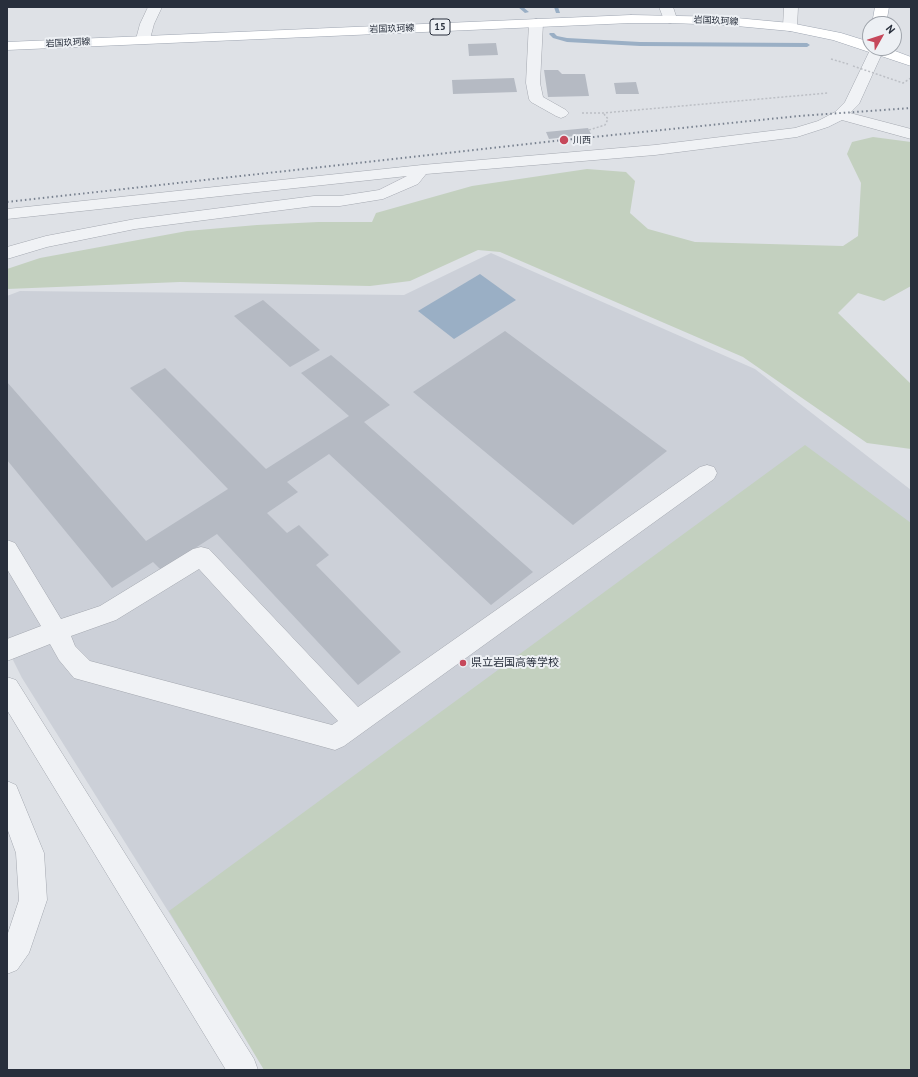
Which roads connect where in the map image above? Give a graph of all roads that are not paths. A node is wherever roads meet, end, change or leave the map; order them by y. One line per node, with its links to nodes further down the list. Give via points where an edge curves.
1 (155, 7): 6 (street)
2 (791, 7): 5 (street)
3 (668, 13): 4 (main road, 岩国玖珂線 / 15); 5 (main road, 岩国玖珂線 / 15)
4 (536, 23): 6 (main road, 岩国玖珂線 / 15); 12 (street, via 533,83 536,99)
5 (790, 27): 7 (main road, 岩国玖珂線 / 15)
6 (143, 39): 8 (main road, 岩国玖珂線 / 15)
7 (862, 44)
8 (7, 46)
9 (871, 56): 13 (street, via 860,87 851,104)
10 (895, 56): 11 (main road, 岩国玖珂線 / 15)
11 (911, 62)
12 (561, 113)
13 (840, 115): 14 (street); 15 (street, via 823,124 797,132 757,138 656,150)
14 (911, 134)
15 (422, 170): 16 (street); 17 (street, via 412,181 383,194 135,224 46,242)
16 (7, 214)
17 (7, 253)
18 (707, 473): 23 (street)
19 (7, 549): 20 (street)
20 (56, 631): 21 (street); 23 (street, via 67,653 83,670 335,738); 23 (street, via 108,613 201,556)
21 (7, 650)
22 (7, 688): 26 (street)
23 (356, 723)
24 (7, 794): 25 (street, via 30,853 33,900 19,943)
25 (7, 960)
26 (243, 1070)

